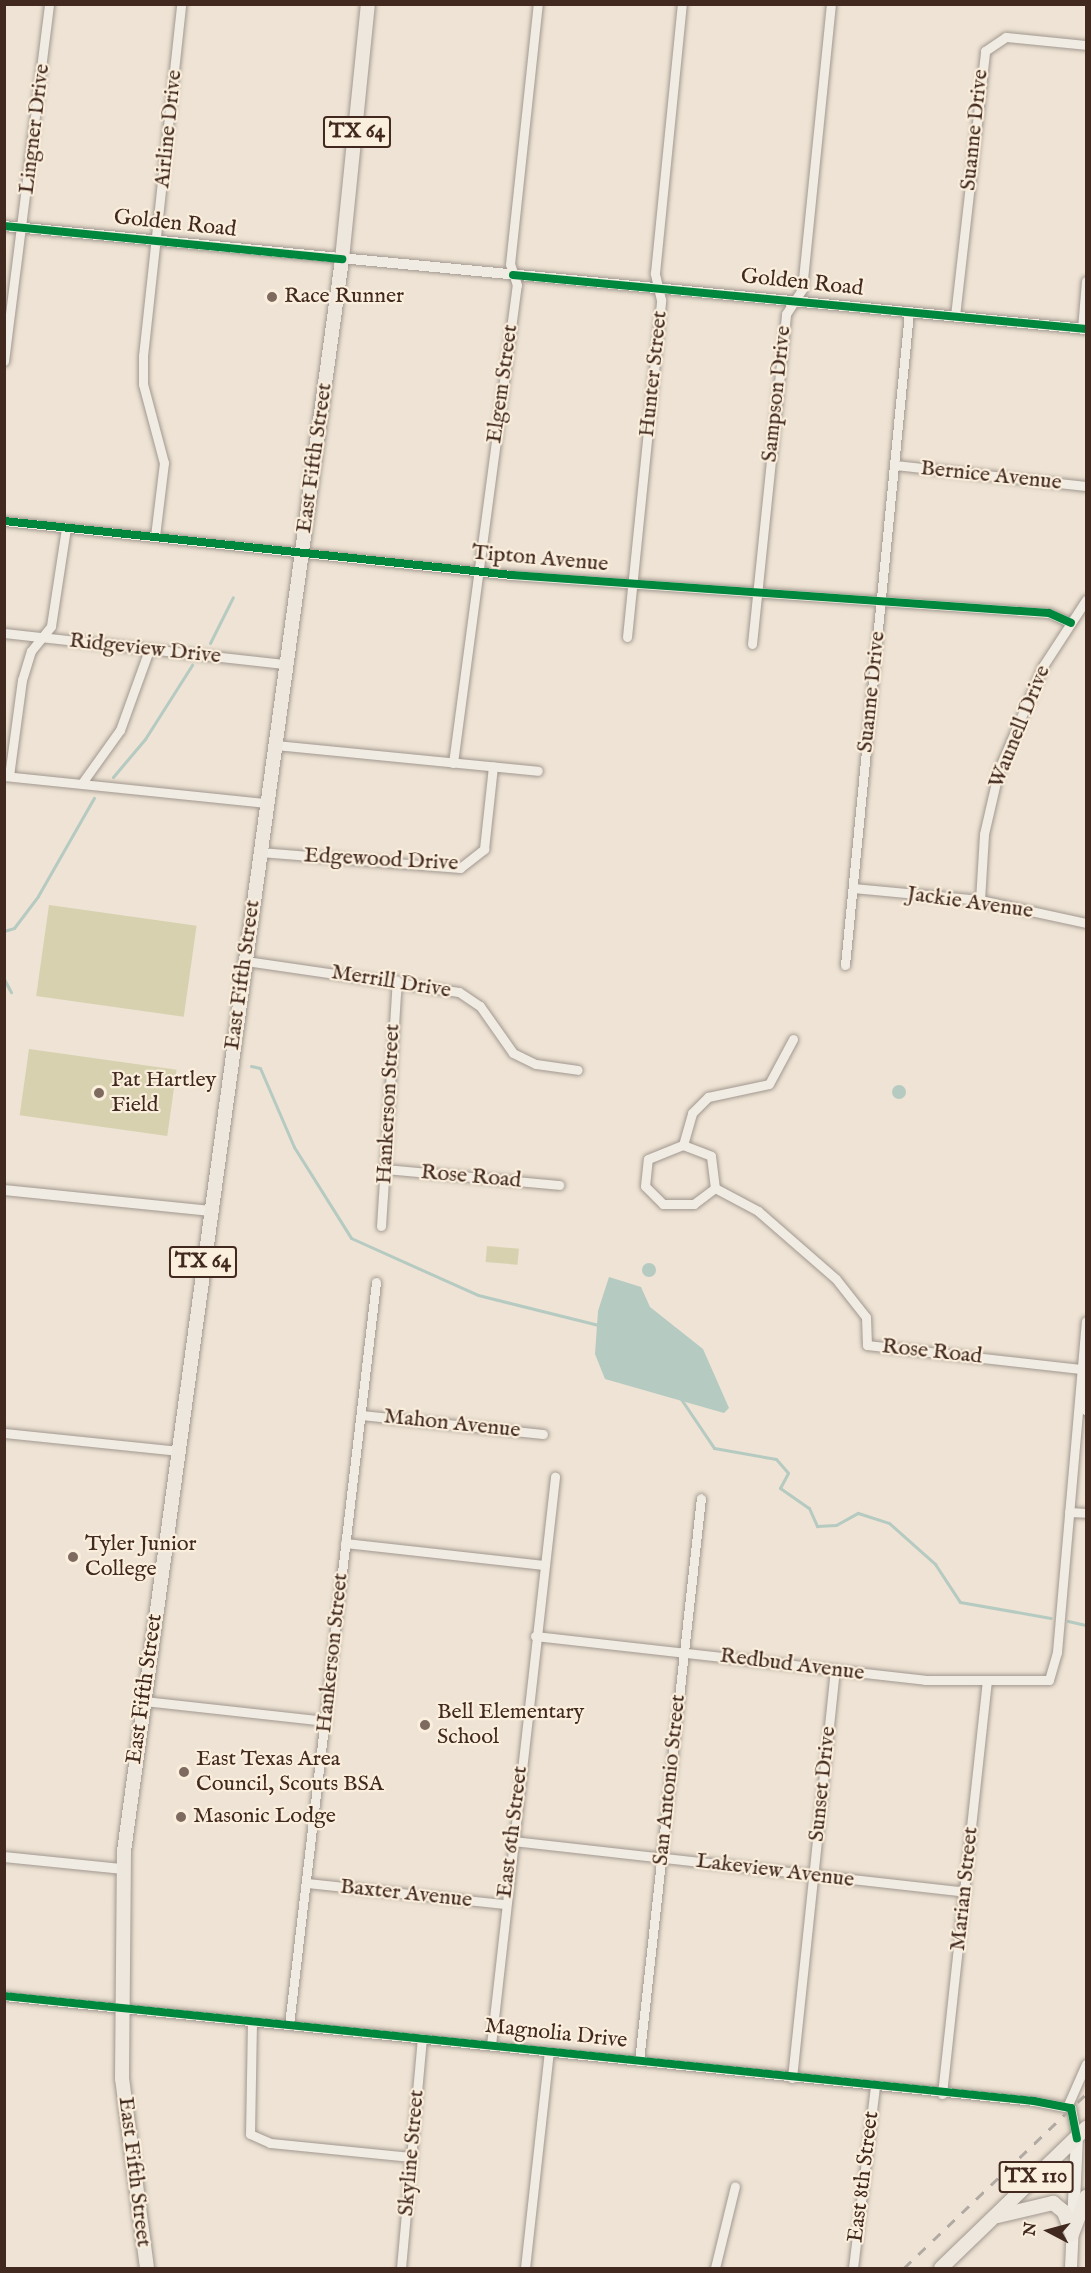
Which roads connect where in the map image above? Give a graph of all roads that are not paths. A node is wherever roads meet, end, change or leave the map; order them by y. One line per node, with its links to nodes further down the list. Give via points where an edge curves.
1 (49, 4): 9 (street, Lingner Drive, via 35,147)
2 (181, 4): 10 (street, Airline Drive)
3 (368, 4): 11 (main road, East Fifth Street / TX 64)
4 (538, 4): 12 (street, Elgem Street)
5 (682, 4): 14 (street, Hunter Street)
6 (831, 4): 15 (street, Sampson Drive, via 802,289)
7 (1086, 45): 17 (street, Suanne Drive, via 1006,37 985,51)
8 (4, 226): 9 (street, Golden Road)
9 (21, 227): 10 (street, Golden Road); 19 (street, Lingner Drive)
10 (158, 240): 11 (street, Golden Road); 24 (street, Airline Drive, via 142,371 162,441)
11 (342, 259): 12 (street, Golden Road); 25 (main road, East Fifth Street / TX 64)
12 (513, 275): 14 (street, Golden Road); 26 (street, Elgem Street, via 517,285)
13 (1086, 281): 18 (street)
14 (656, 286): 15 (street, Golden Road); 27 (street, Hunter Street, via 661,300)
15 (794, 301): 16 (street, Golden Road); 28 (street, Sampson Drive, via 786,314)
16 (909, 312): 17 (street, Golden Road); 20 (street, Suanne Drive)
17 (956, 316): 18 (street, Golden Road)
18 (1084, 329)
19 (4, 361)
20 (895, 465): 21 (street, Bernice Avenue); 29 (street, Suanne Drive)
21 (1086, 486)
22 (4, 521): 23 (street, Tipton Avenue)
23 (66, 528): 24 (street, Tipton Avenue); 33 (street, via 51,626)
24 (154, 536): 25 (street, Tipton Avenue)
25 (302, 552): 26 (street, Tipton Avenue); 37 (main road, East Fifth Street / TX 64)
26 (477, 571): 27 (street, Tipton Avenue); 39 (street, Elgem Street)
27 (633, 585): 28 (street, Tipton Avenue); 34 (street, Hunter Street)
28 (757, 593): 29 (street, Tipton Avenue); 35 (street, Sampson Drive)
29 (882, 600): 31 (street, Tipton Avenue, via 1049,613); 46 (street, Suanne Drive)
30 (1086, 600): 31 (street, Waunell Drive)
31 (1071, 623): 47 (street, Waunell Drive, via 1043,666 999,769 984,834)
32 (4, 633): 33 (street, Ridgeview Drive)
33 (41, 637): 36 (street, Ridgeview Drive); 42 (street, via 22,680)
34 (627, 637)
35 (752, 644)
36 (149, 650): 37 (street, Ridgeview Drive); 43 (street, via 120,730)
37 (286, 664): 38 (main road, East Fifth Street / TX 64)
38 (275, 745): 39 (street); 44 (main road, East Fifth Street / TX 64)
39 (453, 763): 40 (street)
40 (493, 766): 41 (street); 45 (street, Edgewood Drive, via 484,849 460,868)
41 (538, 771)
42 (7, 776): 43 (street)
43 (82, 783): 44 (street)
44 (267, 803): 45 (main road, East Fifth Street / TX 64)
45 (260, 852): 49 (main road, East Fifth Street / TX 64)
46 (853, 888): 47 (street, Jackie Avenue); 50 (street, Suanne Drive)
47 (980, 900): 48 (street, Jackie Avenue)
48 (1086, 923)
49 (246, 961): 51 (street, Merrill Drive); 59 (main road, East Fifth Street / TX 64)
50 (845, 965)
51 (397, 981): 53 (street, Merrill Drive, via 469,997 513,1053 536,1064); 55 (street, Hankerson Street)
52 (793, 1038): 54 (street, via 769,1084 718,1094 699,1104)
53 (578, 1070)
54 (683, 1145): 57 (street, via 711,1156); 57 (street, via 648,1159 644,1179 652,1197 663,1204 687,1205)
55 (384, 1169): 56 (street, Rose Road); 60 (street, Hankerson Street)
56 (559, 1185)
57 (715, 1188): 64 (street, Rose Road, via 758,1210 836,1279 866,1317 867,1345)
58 (4, 1190): 59 (street)
59 (211, 1211): 70 (main road, East Fifth Street / TX 64)
60 (381, 1226)
61 (376, 1282): 67 (street, Hankerson Street)
62 (1086, 1321): 63 (street)
63 (1086, 1336): 64 (street)
64 (1081, 1370): 65 (street)
65 (1080, 1383): 66 (street); 73 (street)
66 (1086, 1411)
67 (361, 1415): 69 (street, Mahon Avenue); 75 (street, Hankerson Street)
68 (4, 1433): 70 (street)
69 (543, 1434)
70 (177, 1451): 81 (main road, East Fifth Street / TX 64)
71 (555, 1476): 76 (street, East 6th Street)
72 (701, 1498): 78 (street, San Antonio Street)
73 (1069, 1512): 74 (street); 80 (street, Redbud Avenue, via 1057,1652 1049,1680)
74 (1086, 1513)
75 (345, 1544): 76 (street); 82 (street, Hankerson Street)
76 (544, 1565): 77 (street, East 6th Street)
77 (535, 1636): 78 (street, Redbud Avenue); 83 (street, East 6th Street)
78 (683, 1653): 79 (street, Redbud Avenue); 85 (street, San Antonio Street)
79 (835, 1670): 80 (street, Redbud Avenue); 87 (street, Sunset Drive)
80 (987, 1683): 89 (street, Marian Street)
81 (144, 1701): 82 (street); 86 (main road, East Fifth Street / TX 64)
82 (326, 1721): 88 (street, Hankerson Street)
83 (513, 1841): 85 (street, Lakeview Avenue); 90 (street, East 6th Street)
84 (4, 1857): 86 (street)
85 (662, 1857): 87 (street, Lakeview Avenue); 98 (street, San Antonio Street)
86 (123, 1869): 92 (main road, East Fifth Street / TX 64)
87 (813, 1875): 89 (street, Lakeview Avenue); 100 (street, Sunset Drive)
88 (307, 1883): 90 (street, Baxter Avenue); 94 (street, Hankerson Street)
89 (965, 1892): 102 (street, Marian Street)
90 (505, 1905): 96 (street, East 6th Street)
91 (4, 1996): 92 (street, Magnolia Drive)
92 (120, 2008): 93 (street, Magnolia Drive); 110 (main road, East Fifth Street / TX 64, via 127,2139)
93 (252, 2021): 94 (street, Magnolia Drive); 105 (street, via 250,2134 270,2143)
94 (289, 2025): 95 (street, Magnolia Drive)
95 (422, 2038): 96 (street, Magnolia Drive); 105 (street, Skyline Street)
96 (491, 2045): 97 (street, Magnolia Drive)
97 (549, 2051): 98 (street, Magnolia Drive); 112 (street)
98 (639, 2061): 100 (street, Magnolia Drive)
99 (1086, 2064): 103 (street)
100 (792, 2078): 101 (street, Magnolia Drive)
101 (875, 2086): 102 (street, Magnolia Drive); 114 (street, East 8th Street)
102 (942, 2094): 103 (street, Magnolia Drive)
103 (1067, 2107): 104 (street, via 1075,2112)
104 (1082, 2133): 108 (main road, TX 110); 109 (main road)
105 (411, 2157): 111 (street, Skyline Street)
106 (735, 2186): 113 (street)
107 (1086, 2198): 109 (main road)
108 (996, 2216): 109 (main road, via 1053,2203 1064,2212); 115 (main road, TX 110)
109 (1072, 2234): 116 (main road)
110 (147, 2268)
111 (401, 2268)
112 (525, 2268)
113 (715, 2268)
114 (853, 2268)
115 (941, 2268)
116 (1071, 2268)

